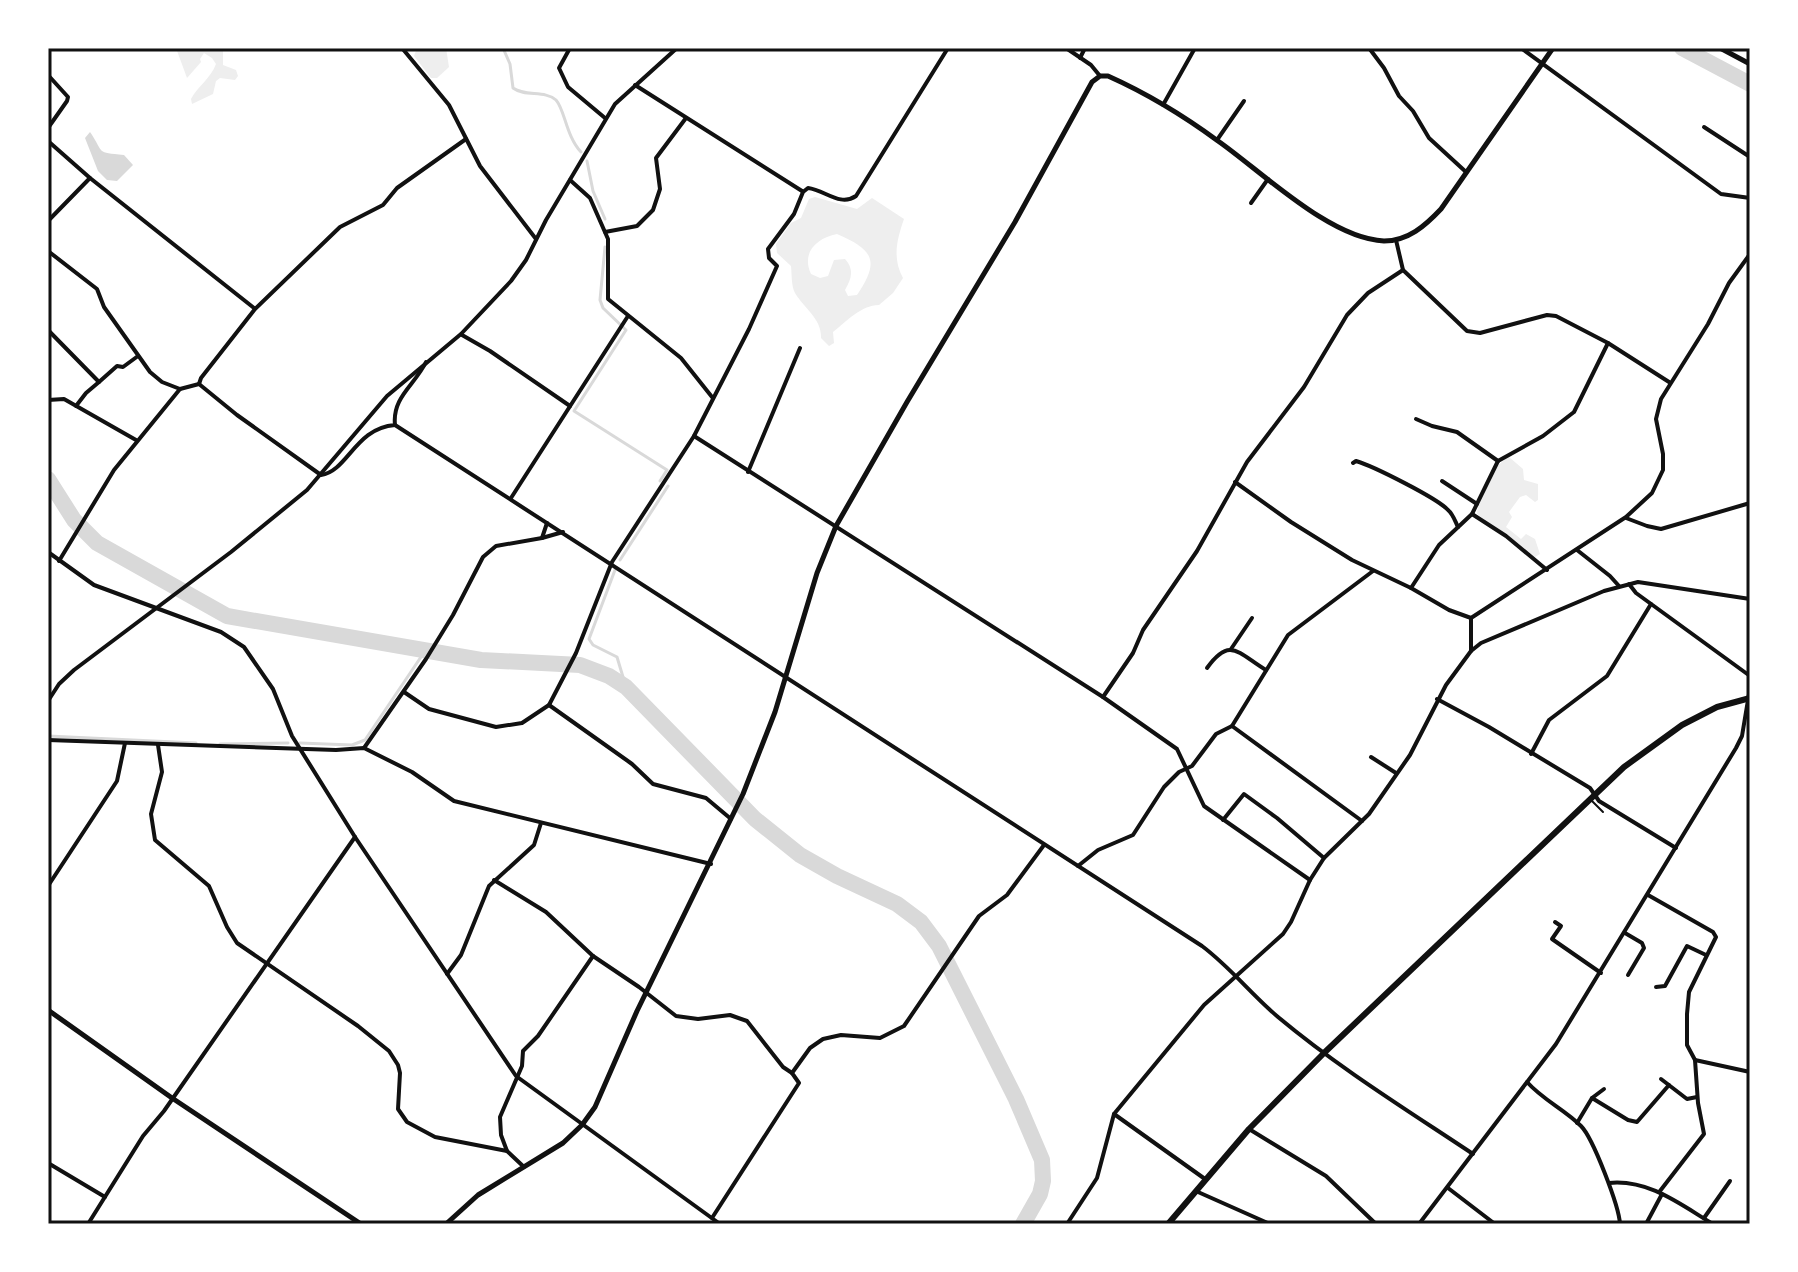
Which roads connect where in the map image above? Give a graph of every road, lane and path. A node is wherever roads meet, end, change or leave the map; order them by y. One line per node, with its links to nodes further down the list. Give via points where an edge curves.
1 (402, 48): 24 (street, via 449,105)
2 (570, 48): 20 (street, via 559,68 564,82)
3 (677, 48): 17 (street)
4 (948, 48): 32 (street, via 856,196 847,201 816,189)
5 (1066, 48): 12 (street)
6 (1085, 48): 12 (street)
7 (1195, 48): 19 (street)
8 (1369, 48): 28 (street, via 1429,138)
9 (1521, 48): 13 (street)
10 (1553, 48): 13 (street)
11 (1720, 48): 14 (street)
12 (1080, 58): 16 (street)
13 (1542, 63): 28 (street); 33 (street, via 1721,194)
14 (1750, 64)
15 (48, 75): 23 (street, via 68,97)
16 (1100, 76): 19 (street); 74 (street, via 1088,86 1009,234)
17 (635, 85): 20 (street); 21 (street)
18 (1244, 101): 25 (street)
19 (1163, 106): 25 (street)
20 (605, 118): 31 (street)
21 (686, 118): 32 (street); 36 (street, via 656,158 660,189 653,210 637,226)
22 (1704, 127): 27 (street)
23 (48, 128)
24 (466, 139): 37 (street, via 480,166); 42 (street, via 397,188 383,205 340,227)
25 (1217, 140): 30 (street)
26 (48, 141): 29 (street)
27 (1750, 157)
28 (1466, 172): 38 (street, via 1429,222)
29 (90, 178): 35 (street); 42 (street)
30 (1268, 179): 34 (street); 38 (street, via 1357,235)
31 (570, 180): 36 (street, via 590,198); 37 (street)
32 (803, 192): 54 (street, via 768,249 777,266)
33 (1750, 198)
34 (1251, 203)
35 (48, 221)
36 (605, 232): 43 (street, via 608,299)
37 (536, 239): 45 (street, via 511,281)
38 (1396, 240): 41 (street)
39 (48, 251): 48 (street, via 97,289)
40 (1750, 254): 51 (street)
41 (1403, 270): 46 (street, via 1467,331 1480,333 1547,315); 67 (street, via 1352,308 1304,387)
42 (255, 309): 52 (street)
43 (628, 316): 54 (street, via 681,358); 57 (street)
44 (48, 330): 50 (street)
45 (461, 334): 49 (street); 57 (street)
46 (1608, 343): 51 (street); 62 (street, via 1574,412)
47 (800, 348): 64 (street)
48 (138, 356): 50 (street); 53 (street, via 162,382)
49 (426, 362): 59 (street, via 397,403); 65 (street, via 387,396)
50 (99, 382): 56 (street)
51 (1669, 382): 72 (street, via 1656,419 1663,454 1660,479 1646,501)
52 (199, 384): 53 (street); 65 (street)
53 (180, 389): 61 (street)
54 (712, 397): 60 (street)
55 (48, 400): 56 (street, via 60,397)
56 (76, 406): 61 (street)
57 (570, 406): 68 (street)
58 (1416, 419): 62 (street, via 1457,432)
59 (395, 425): 65 (street, via 371,431 331,472); 68 (street)
60 (694, 436): 64 (street); 81 (street)
61 (136, 440): 80 (street)
62 (1498, 461): 70 (street)
63 (1353, 463): 75 (street, via 1435,500)
64 (748, 472): 74 (street)
65 (321, 475): 89 (street)
66 (1442, 481): 70 (street)
67 (1235, 482): 83 (street); 100 (street)
68 (511, 498): 73 (street)
69 (1750, 503): 72 (street, via 1661,529)
70 (1477, 504): 71 (street)
71 (1472, 514): 75 (street); 82 (street)
72 (1626, 517): 78 (street)
73 (548, 522): 76 (street); 77 (street)
74 (836, 526): 96 (street); 100 (street)
75 (1458, 527): 86 (street, via 1439,545)
76 (564, 532): 77 (street); 81 (street)
77 (542, 538): 99 (street, via 488,551)
78 (1577, 550): 82 (street); 85 (street)
79 (48, 552): 80 (street)
80 (59, 561): 89 (street, via 94,585)
81 (612, 562): 96 (street); 104 (street)
82 (1547, 570): 91 (street)
83 (1373, 571): 86 (street); 95 (street, via 1288,635)
84 (1629, 584): 85 (street); 87 (street); 88 (street)
85 (1619, 586): 93 (street)
86 (1411, 588): 91 (street)
87 (1750, 599)
88 (1651, 604): 97 (street); 111 (street, via 1607,676 1549,720)
89 (156, 607): 103 (street, via 74,670); 109 (street, via 221,632 244,647 273,689)
90 (1252, 618): 92 (street)
91 (1471, 618): 93 (street)
92 (1231, 649): 94 (street, via 1216,655); 95 (street)
93 (1471, 651): 102 (street)
94 (1207, 668)
95 (1267, 670): 105 (street)
96 (786, 676): 117 (street); 122 (street)
97 (1750, 676)
98 (1750, 688): 101 (street)
99 (404, 692): 104 (street, via 429,709 496,727 522,723); 110 (street)
100 (1103, 697): 113 (street, via 1170,743)
101 (1748, 698): 115 (main road, via 1708,711 1662,737); 123 (street, via 1742,736)
102 (1437, 699): 111 (street); 114 (street)
103 (48, 701)
104 (549, 705): 117 (street, via 653,784 706,798)
105 (1232, 726): 113 (street, via 1216,734); 119 (street)
106 (48, 740): 107 (street)
107 (125, 743): 108 (street); 129 (street, via 117,781)
108 (158, 745): 109 (street); 137 (street, via 162,772 151,814 155,840 204,880 237,943)
109 (299, 748): 110 (street); 121 (street)
110 (364, 748): 120 (street, via 421,777 448,798)
111 (1531, 754): 115 (street, via 1590,788)
112 (1371, 757): 114 (street)
113 (1187, 768): 118 (street, via 1204,806); 126 (street, via 1164,787 1133,835 1098,850)
114 (1396, 774): 119 (street)
115 (1593, 797): 116 (lane); 123 (street); 145 (main road)
116 (1603, 812)
117 (733, 815): 125 (street)
118 (1223, 820): 124 (street, via 1244,794); 128 (street)
119 (1362, 821): 124 (street)
120 (541, 822): 125 (street); 127 (street, via 534,845)
121 (355, 837): 137 (street); 139 (street)
122 (1044, 845): 126 (street); 148 (street, via 1007,895 979,916 904,1026 880,1038 823,1039)
123 (1676, 848): 130 (street)
124 (1324, 858): 128 (street)
125 (711, 864): 143 (street)
126 (1078, 866): 141 (street, via 1202,946)
127 (494, 880): 135 (street, via 546,912); 139 (street, via 461,955)
128 (1310, 880): 141 (street, via 1283,934)
129 (48, 886)
130 (1648, 895): 132 (street); 136 (street, via 1713,932 1715,942)
131 (1555, 922): 134 (street, via 1561,926 1552,939)
132 (1625, 933): 138 (street); 140 (street, via 1644,948)
133 (1570, 943): 134 (street)
134 (1566, 949): 138 (street)
135 (593, 956): 143 (street); 149 (street, via 523,1051)
136 (1707, 956): 142 (street, via 1687,946 1665,986); 146 (street, via 1688,1001 1686,1035)
137 (266, 962): 155 (street); 163 (street, via 389,1051 400,1073 398,1109 407,1122 435,1137)
138 (1601, 973): 151 (street)
139 (447, 974): 149 (street)
140 (1628, 975)
141 (1237, 976): 145 (street, via 1279,1018); 157 (street, via 1204,1005)
142 (1656, 987)
143 (645, 992): 148 (street, via 676,1016 730,1015 747,1021); 161 (street, via 601,1095)
144 (48, 1010): 155 (street)
145 (1325, 1052): 162 (main road); 164 (street)
146 (1695, 1060): 147 (street); 154 (street)
147 (1750, 1072)
148 (792, 1073): 174 (street, via 799,1083)
149 (516, 1076): 161 (street); 163 (street, via 500,1117)
150 (1661, 1079): 152 (street)
151 (1527, 1082): 159 (street); 164 (street)
152 (1669, 1085): 154 (street, via 1687,1099); 158 (street, via 1640,1120)
153 (1604, 1089): 156 (street)
154 (1697, 1097): 172 (street, via 1704,1134)
155 (172, 1098): 173 (street); 177 (street)
156 (1592, 1098): 158 (street); 159 (street)
157 (1114, 1114): 167 (street); 180 (street, via 1097,1178)
158 (1623, 1117): 160 (street)
159 (1577, 1123): 169 (street)
160 (1619, 1123)
161 (582, 1125): 166 (street); 174 (street)
162 (1249, 1129): 167 (main road); 183 (street, via 1326,1176)
163 (507, 1151): 166 (street)
164 (1473, 1154): 170 (street)
165 (48, 1163): 173 (street)
166 (524, 1167): 178 (street, via 478,1195)
167 (1205, 1179): 171 (main road)
168 (1730, 1181): 175 (street)
169 (1608, 1183): 172 (street); 186 (street)
170 (1448, 1188): 184 (street); 185 (street)
171 (1195, 1191): 181 (main road); 182 (street)
172 (1661, 1192): 175 (street); 187 (street)
173 (105, 1197): 176 (street)
174 (712, 1218): 179 (street)
175 (1703, 1218): 188 (street)
176 (88, 1224)
177 (361, 1224)
178 (446, 1224)
179 (720, 1224)
180 (1067, 1224)
181 (1168, 1224)
182 (1270, 1224)
183 (1376, 1224)
184 (1419, 1224)
185 (1495, 1224)
186 (1620, 1224)
187 (1646, 1224)
188 (1713, 1224)

